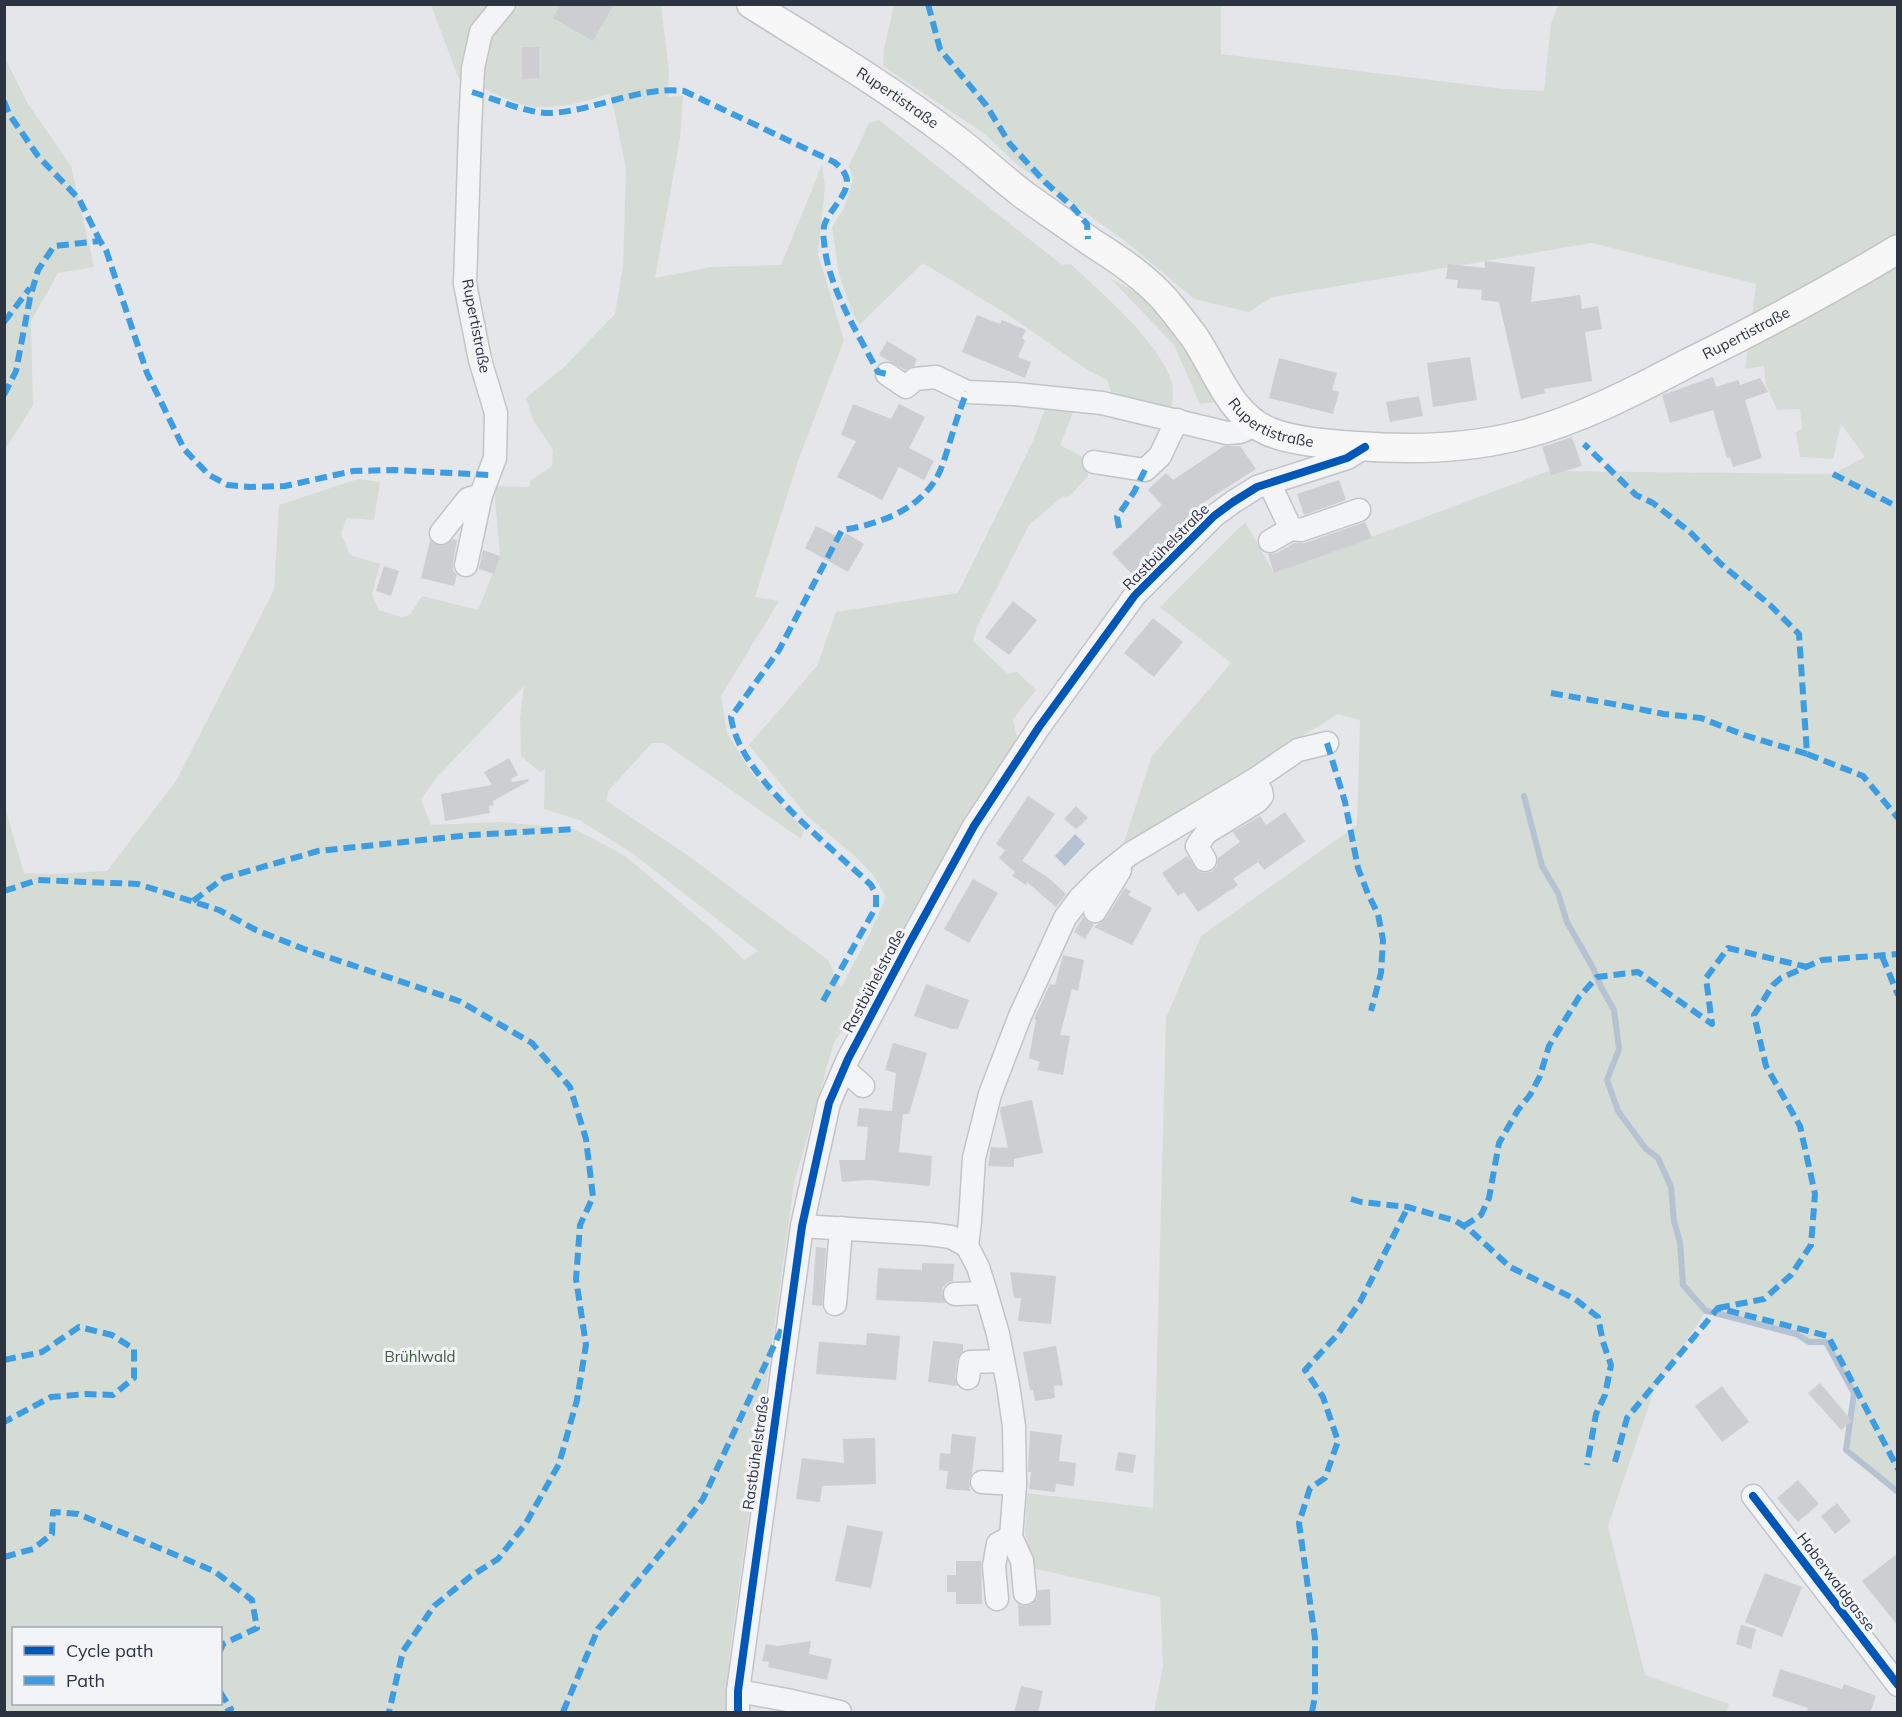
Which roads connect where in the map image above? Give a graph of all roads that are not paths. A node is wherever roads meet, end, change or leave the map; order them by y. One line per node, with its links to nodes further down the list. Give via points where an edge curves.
1 (504, 4): 10 (street, Rupertistraße, via 481,32 473,68 465,284 480,360 496,413 495,458)
2 (751, 4): 6 (main road, Rupertistraße, via 950,134 1021,192 1143,279 1190,332 1231,400)
3 (1897, 249): 7 (main road, Rupertistraße, via 1717,349 1565,421 1510,438 1441,449)
4 (887, 374): 5 (street, via 906,387 915,379 936,377 967,392 1102,403)
5 (1177, 420): 6 (street, via 1217,431 1240,432); 8 (street, via 1160,456 1145,470)
6 (1256, 425): 7 (main road, Rupertistraße, via 1298,439)
7 (1365, 447): 9 (street, Rastbühelstraße, via 1347,458)
8 (1094, 462)
9 (1271, 482): 12 (street); 21 (street, Rastbühelstraße, via 1214,516 1169,560 1135,595 1072,681 974,826)
10 (485, 485): 13 (street, via 468,499); 15 (street, Rupertistraße)
11 (1359, 510): 12 (street, via 1301,530)
12 (1291, 529): 14 (street)
13 (441, 533)
14 (1270, 541)
15 (465, 565)
16 (1328, 742): 17 (street, via 1298,750)
17 (1254, 780): 18 (street); 19 (street, via 1262,796 1206,833 1197,846)
18 (1130, 854): 20 (street); 25 (street, via 1098,879 1065,918 1020,1016 990,1094 974,1158)
19 (1205, 860)
20 (1095, 911)
21 (844, 1069): 22 (street); 23 (street, Rastbühelstraße, via 829,1103)
22 (863, 1086)
23 (802, 1226): 24 (street); 38 (street, Rastbühelstraße)
24 (841, 1228): 25 (street, via 951,1237); 28 (street)
25 (967, 1246): 26 (street)
26 (991, 1290): 27 (street); 29 (street)
27 (956, 1294)
28 (835, 1304)
29 (1003, 1361): 30 (street, via 970,1362); 32 (street, via 1014,1426)
30 (968, 1378)
31 (982, 1482): 32 (street)
32 (1014, 1484): 34 (street)
33 (1754, 1496): 37 (street, Haberwaldgasse)
34 (1011, 1538): 35 (street, via 1022,1561); 36 (street, via 998,1544 994,1566)
35 (1025, 1593)
36 (997, 1599)
37 (1898, 1685)
38 (738, 1702): 39 (street, via 787,1700)
39 (840, 1713)

